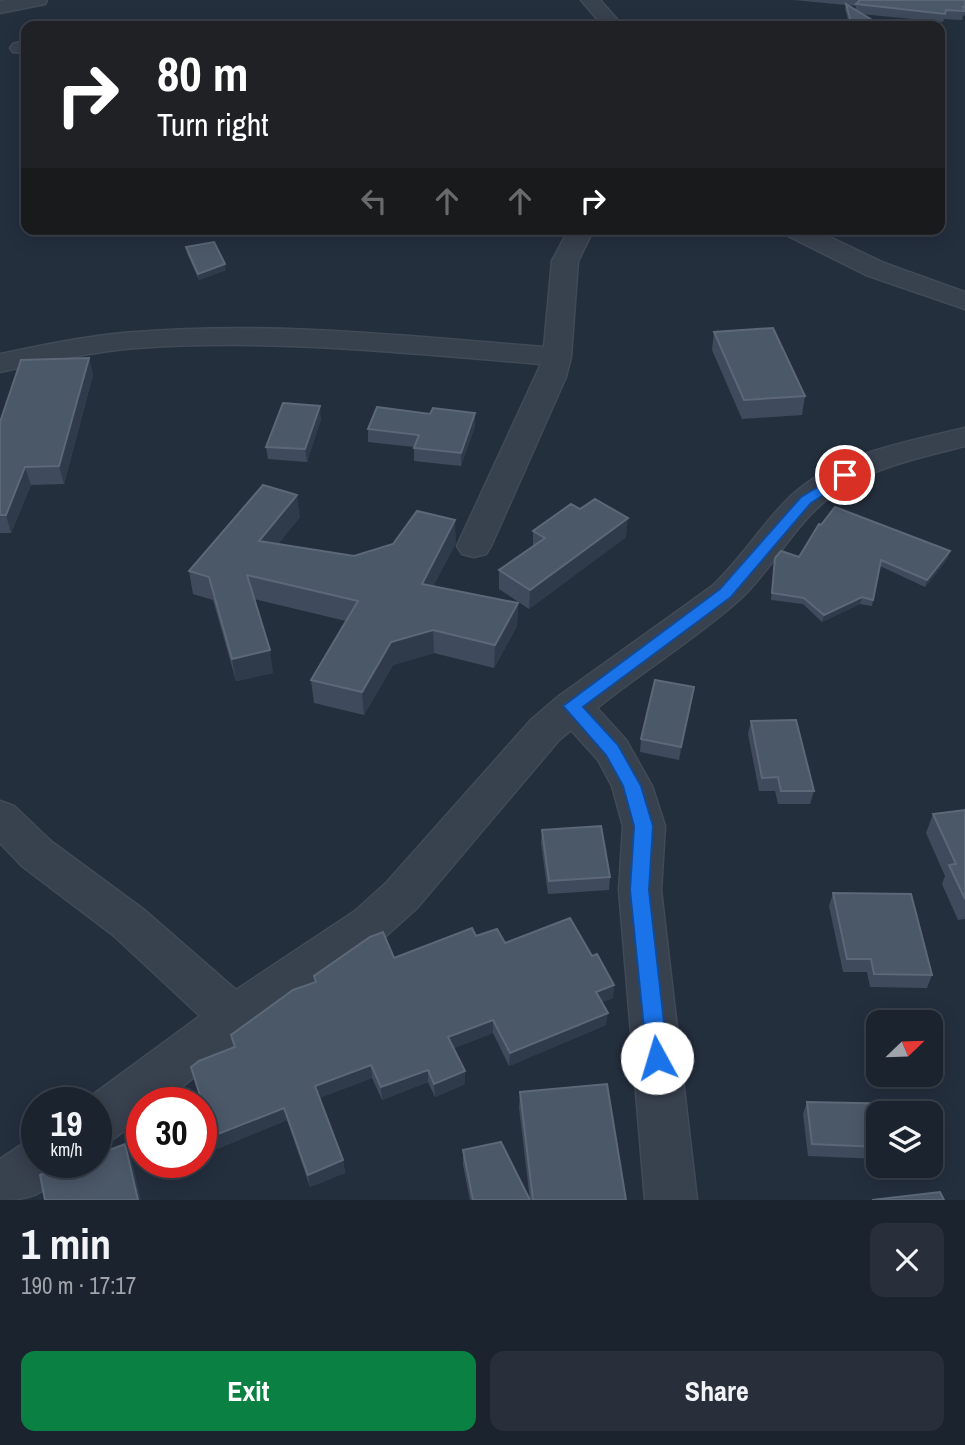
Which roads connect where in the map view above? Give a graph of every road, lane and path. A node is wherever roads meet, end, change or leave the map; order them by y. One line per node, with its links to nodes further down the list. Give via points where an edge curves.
1 (38, 0): 3 (street)
2 (590, 0): 4 (street)
3 (0, 8)
4 (609, 21)
5 (579, 235): 8 (street, via 565,261)
6 (805, 235): 7 (street, via 875,269)
7 (965, 301)
8 (557, 357): 9 (street, via 285,337 204,337 135,340); 11 (street)
9 (0, 363)
10 (965, 437): 12 (street, via 894,454 845,475 806,500 725,593)
11 (474, 546)
12 (572, 706): 14 (street, via 545,730 402,895 370,924); 18 (street, via 612,750 632,786 644,826 640,890)
13 (0, 817): 14 (street, via 37,854 128,922)
14 (234, 1017): 15 (street)
15 (112, 1111)
16 (21, 1174): 17 (street)
17 (0, 1189)
18 (671, 1200)

